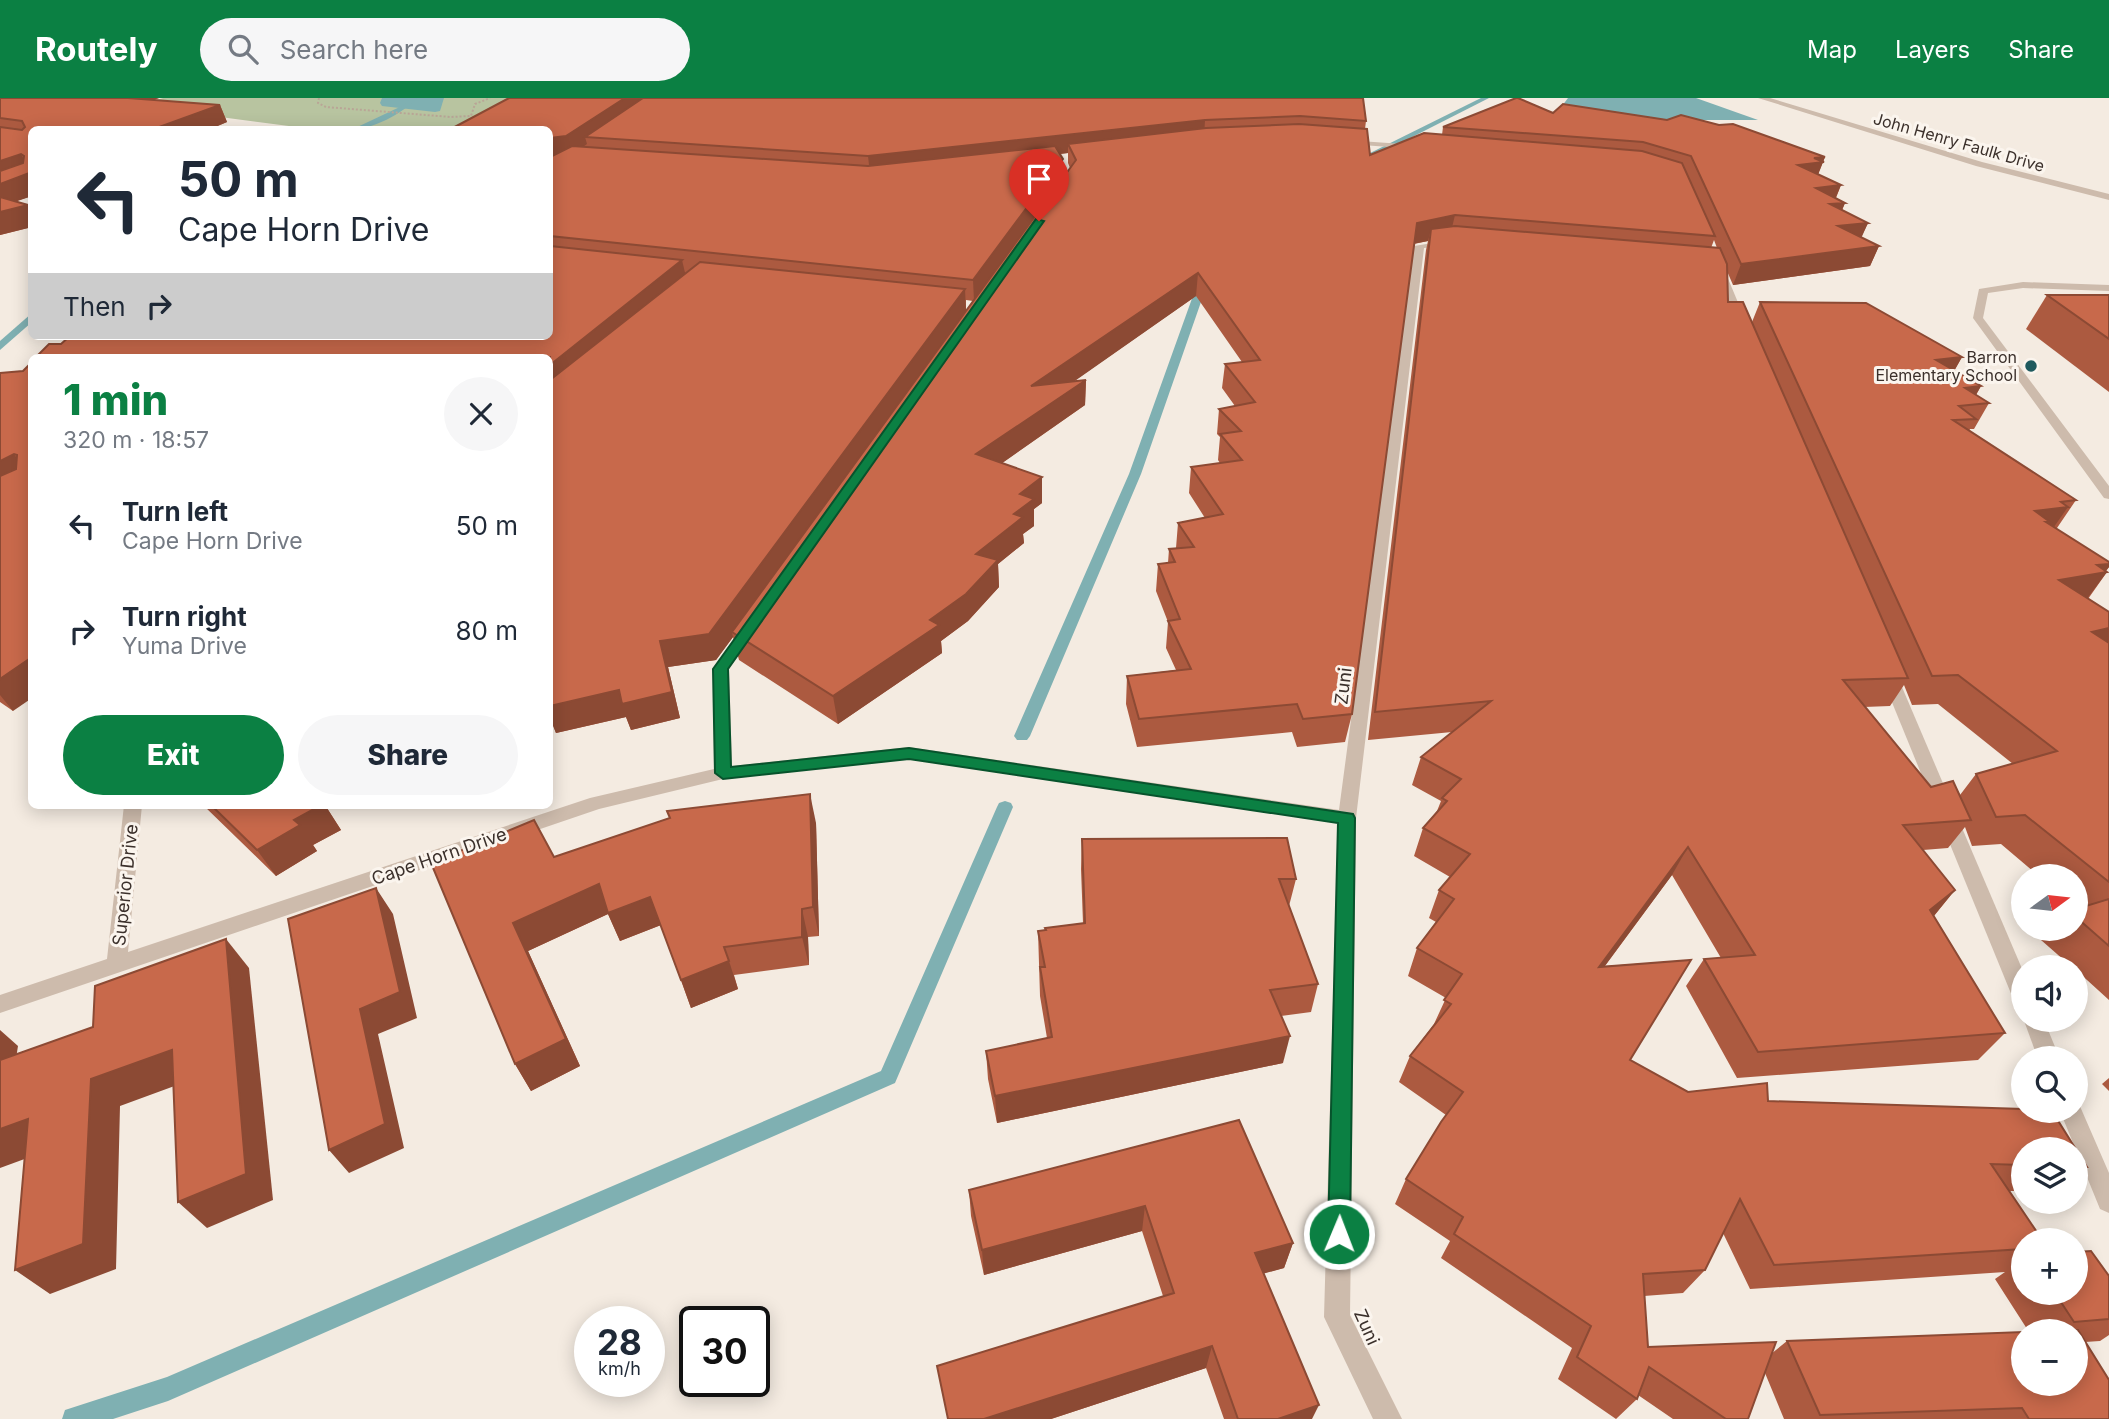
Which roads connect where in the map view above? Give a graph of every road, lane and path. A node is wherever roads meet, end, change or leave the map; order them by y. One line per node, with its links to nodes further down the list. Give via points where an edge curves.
1 (319, 98): 2 (path, via 318,103 326,107 437,117 471,116 475,104)
2 (489, 98)
3 (1762, 98): 6 (street, John Henry Faulk Drive, via 1979,164)
4 (1339, 141): 5 (street)
5 (1425, 148)
6 (2109, 197)
7 (1463, 244): 16 (street, Zuni, via 1419,246)
8 (1711, 261): 10 (street)
9 (2109, 288): 11 (street, via 2023,285 1983,291 1978,318)
10 (1749, 342)
11 (2109, 495)
12 (761, 612): 14 (street, via 721,669)
13 (1883, 662): 18 (street)
14 (723, 773): 16 (street, Cape Horn Drive, via 909,753); 17 (street, Cape Horn Drive, via 596,803)
15 (133, 809): 17 (street, Superior Drive)
16 (1347, 818): 22 (street, Zuni, via 1337,1317)
17 (117, 964): 19 (street, Cape Horn Drive)
18 (2011, 967)
19 (0, 1004)
20 (2076, 1123): 21 (street)
21 (2109, 1201)
22 (1388, 1419)

